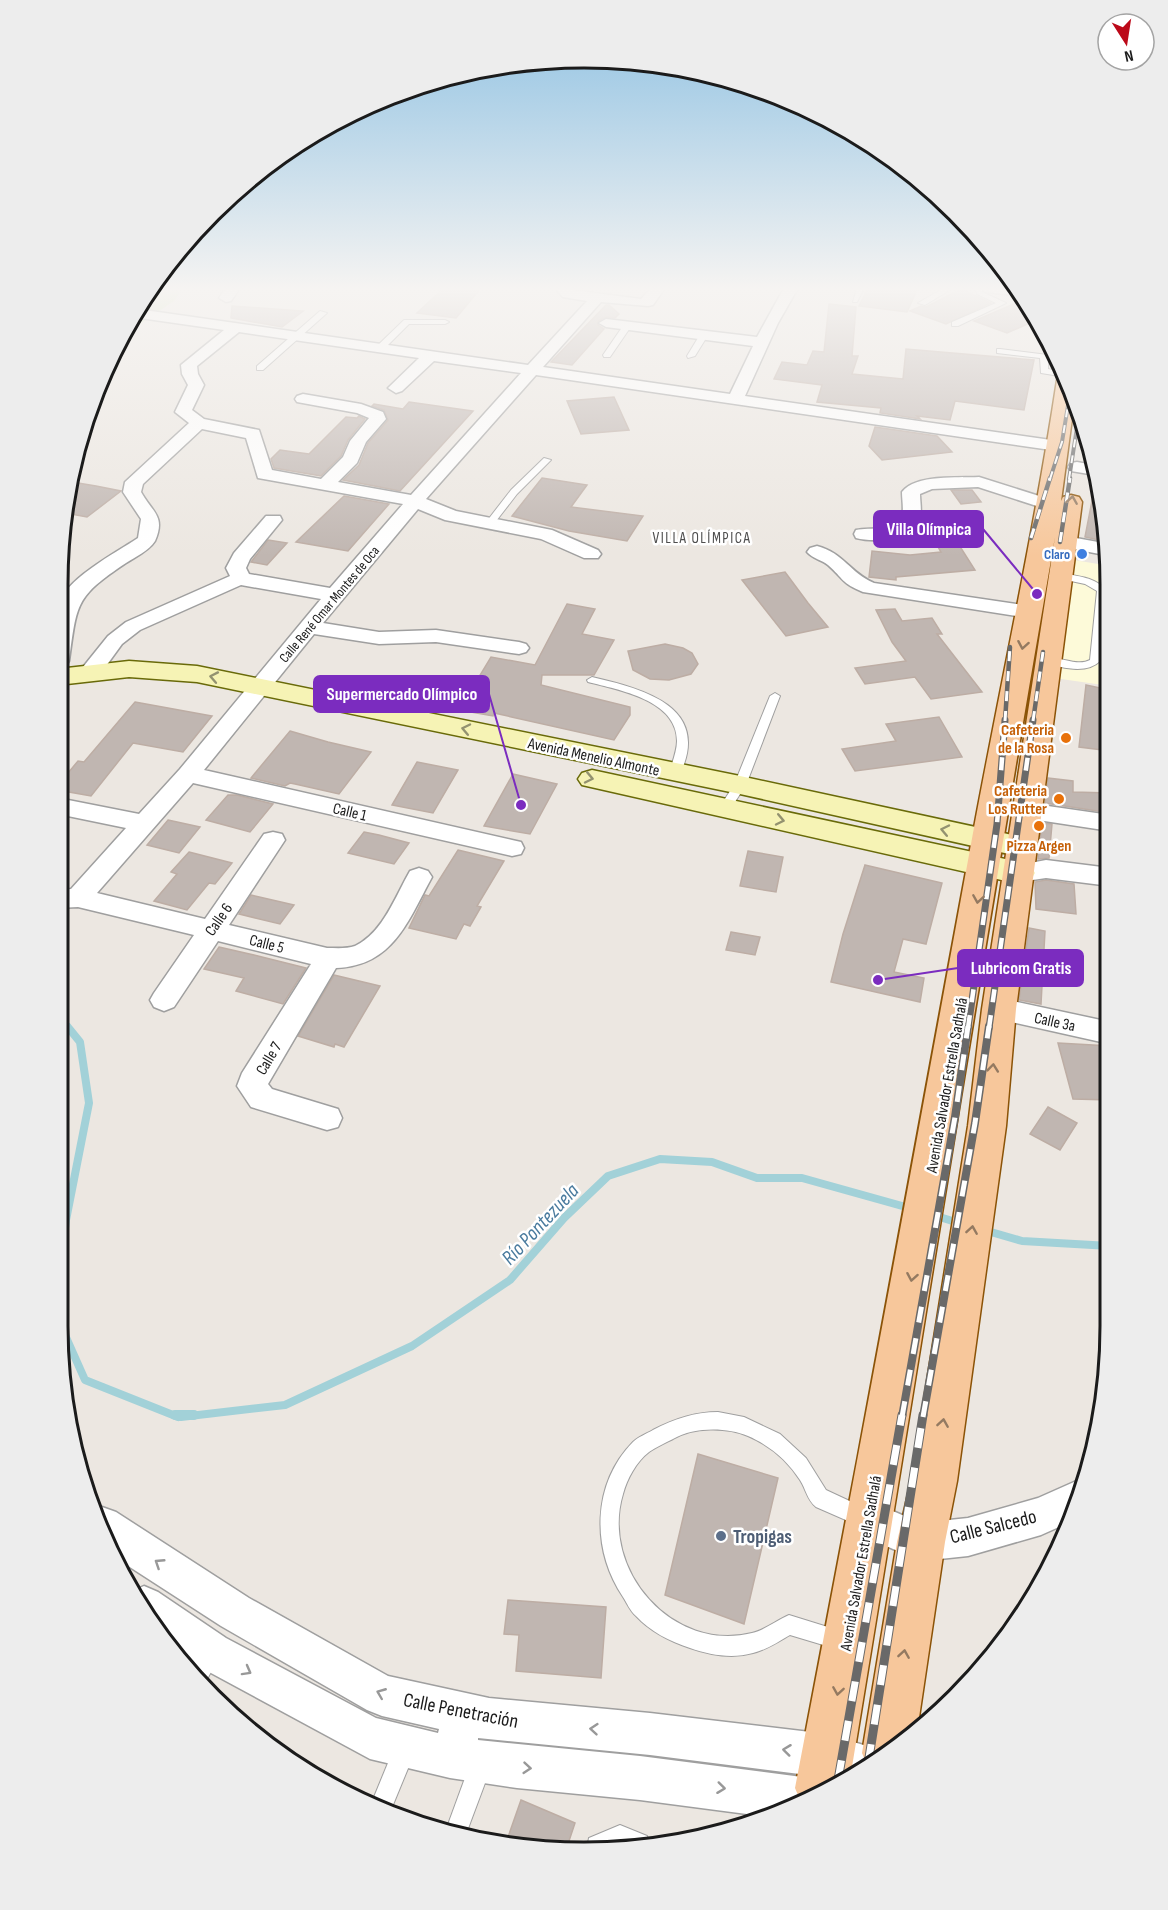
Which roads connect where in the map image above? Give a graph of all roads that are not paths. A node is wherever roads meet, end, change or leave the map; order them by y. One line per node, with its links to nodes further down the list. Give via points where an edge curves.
1 (192, 377): 10 (street, via 196,385 183,412)
2 (408, 377): 6 (street)
3 (527, 377): 15 (street, Calle René Omar Montes de Oca)
4 (589, 377): 9 (street)
5 (746, 377): 9 (street)
6 (396, 388)
7 (1065, 396): 11 (main road, Avenida Salvador Estrella Sadhalá)
8 (303, 399): 14 (street, via 361,409 378,419 358,441 351,459)
9 (736, 399): 11 (street)
10 (199, 423): 14 (street, via 253,434 264,474); 28 (street, via 134,482 132,492 151,517 146,541 85,585)
11 (1058, 446): 16 (main road, Avenida Salvador Estrella Sadhalá)
12 (547, 460): 18 (lane, via 514,492)
13 (1085, 468): 20 (main road, one-way to 13)
14 (324, 486): 15 (street)
15 (416, 501): 18 (street, via 452,516); 27 (street, Calle René Omar Montes de Oca)
16 (1049, 505): 19 (street, via 979,482 931,484 911,492 911,518 907,524 893,531); 30 (main road, Avenida Salvador Estrella Sadhalá)
17 (273, 520): 25 (street, via 241,557 236,568)
18 (490, 523): 23 (street, via 545,534)
19 (863, 534)
20 (1065, 542): 21 (street); 24 (main road)
21 (1099, 548)
22 (817, 552): 30 (street, via 870,588)
23 (591, 554)
24 (1060, 576): 26 (lane); 33 (main road)
25 (241, 578): 27 (street); 34 (street, via 133,626)
26 (1100, 588)
27 (335, 595): 31 (street, Calle René Omar Montes de Oca)
28 (68, 606)
29 (1100, 611): 33 (lane, via 1095,661 1091,665)
30 (1029, 612): 49 (main road, Avenida Salvador Estrella Sadhalá, one-way to 49)
31 (310, 627): 32 (street, via 379,638 436,636); 38 (street, Calle René Omar Montes de Oca)
32 (519, 648)
33 (1048, 661): 44 (main road)
34 (90, 672): 35 (street, Avenida Menelio Almonte); 38 (street, Avenida Menelio Almonte, one-way to 34, via 197,674 154,669)
35 (68, 675)
36 (592, 680): 40 (lane, via 643,694 670,711 683,740)
37 (68, 694): 38 (street, Avenida Menelio Almonte, via 139,686)
38 (255, 694): 40 (street, Avenida Menelio Almonte, one-way to 38); 41 (street, Calle René Omar Montes de Oca); 42 (street, Avenida Menelio Almonte, one-way to 42)
39 (775, 696): 42 (lane)
40 (675, 773): 42 (street, Avenida Menelio Almonte)
41 (188, 774): 46 (street, Calle René Omar Montes de Oca); 48 (street, Calle 1)
42 (733, 796): 49 (street, Avenida Menelio Almonte)
43 (68, 808): 46 (street)
44 (1028, 811): 45 (street); 50 (main road)
45 (1100, 822)
46 (142, 824): 53 (street, Calle René Omar Montes de Oca)
47 (273, 840): 54 (street, Calle 6)
48 (512, 848)
49 (986, 852): 50 (street, Avenida Menelio Almonte); 61 (main road, Avenida Salvador Estrella Sadhalá, one-way to 61)
50 (1029, 863): 51 (street); 57 (main road)
51 (1100, 875)
52 (419, 878): 55 (street, Calle 5, via 377,943 347,958)
53 (68, 899): 54 (street, Calle 5)
54 (210, 929): 55 (street, Calle 5); 56 (street, Calle 6)
55 (327, 958): 59 (street, Calle 7, via 252,1086 262,1098)
56 (164, 1000)
57 (999, 1010): 58 (street, Calle 3a); 63 (main road, one-way to 57, via 934,1481 987,1126)
58 (1100, 1031)
59 (327, 1118)
60 (1069, 1503): 63 (street, Calle Salcedo, via 1041,1516 968,1537)
61 (869, 1520): 63 (street, Calle Salcedo); 67 (main road, Avenida Salvador Estrella Sadhalá); 67 (lane, via 819,1497 806,1472 768,1436 734,1423 698,1421 660,1433 635,1453 619,1477 609,1508 608,1537 615,1566 633,1600 670,1632 695,1642 723,1646 756,1642 789,1625)
62 (110, 1532): 64 (street, Calle Penetración, one-way to 62)
63 (921, 1542): 70 (main road, one-way to 63)
64 (204, 1592): 65 (street); 69 (street, Calle Penetración, one-way to 64, via 382,1695)
65 (155, 1613)
66 (160, 1620): 68 (street)
67 (846, 1642): 73 (main road, Avenida Salvador Estrella Sadhalá, one-way to 73)
68 (204, 1665): 71 (street, one-way to 71, via 370,1738)
69 (466, 1714): 72 (street); 73 (street, Calle Penetración, one-way to 69, via 650,1734)
70 (890, 1742)
71 (406, 1747): 72 (street); 75 (lane)
72 (466, 1760): 74 (street, one-way to 74); 76 (lane)
73 (838, 1770)
74 (793, 1798)
75 (383, 1802)
76 (457, 1827)
77 (629, 1840): 78 (lane, via 620,1836)
78 (608, 1841)

